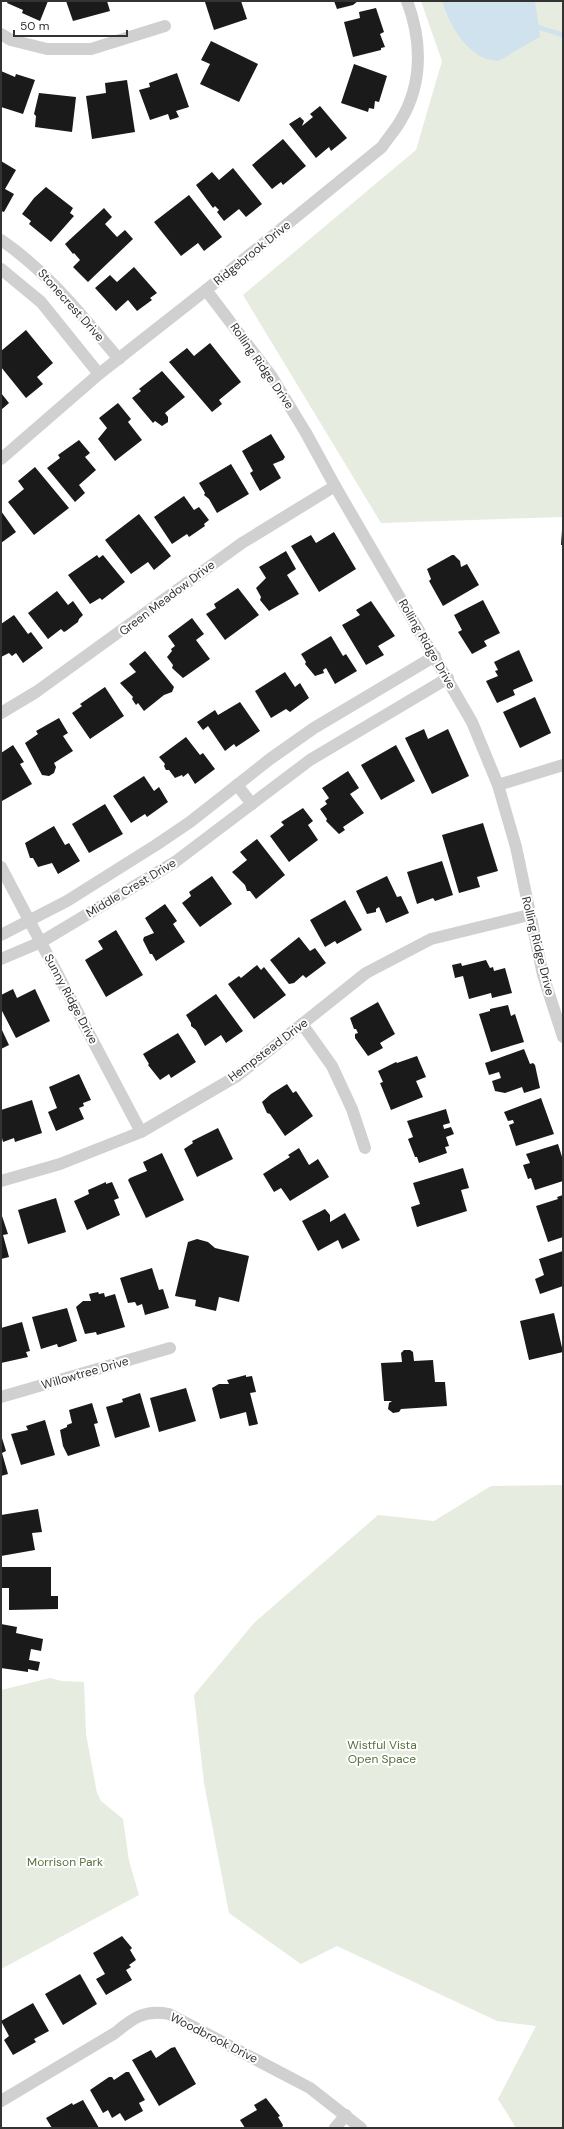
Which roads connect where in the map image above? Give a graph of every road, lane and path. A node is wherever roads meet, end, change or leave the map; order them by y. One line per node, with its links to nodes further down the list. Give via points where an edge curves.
1 (407, 1): 6 (street, Ridgebrook Drive, via 417,35 418,65 414,88 402,119 382,147)
2 (165, 26): 3 (street, via 91,49 47,49 11,40)
3 (1, 34)
4 (1, 240): 7 (street, Stonecrest Drive, via 55,284)
5 (1, 268): 8 (street, Stonecrest Drive, via 41,302)
6 (206, 290): 7 (street, Ridgebrook Drive); 10 (street, Rolling Ridge Drive, via 272,377)
7 (119, 359): 8 (street, Ridgebrook Drive)
8 (99, 374): 9 (street, Ridgebrook Drive)
9 (1, 459)
10 (335, 486): 11 (street, Rolling Ridge Drive); 13 (street, Green Meadow Drive, via 242,543 36,692)
11 (435, 656): 12 (street, Rolling Ridge Drive); 15 (street, Middle Crest Drive, via 314,728)
12 (448, 678): 16 (street, Rolling Ridge Drive, via 472,722); 17 (street, Middle Crest Drive, via 330,747)
13 (1, 713)
14 (563, 765): 16 (street)
15 (237, 785): 17 (street); 20 (street, Middle Crest Drive, via 162,841 67,901)
16 (498, 785): 19 (street, Rolling Ridge Drive, via 516,847)
17 (252, 804): 22 (street, Middle Crest Drive, via 176,862)
18 (1, 867): 20 (street, Sunny Ridge Drive)
19 (530, 915): 24 (street, Hempstead Drive, via 431,938 366,973); 25 (street, Rolling Ridge Drive, via 543,975)
20 (30, 920): 21 (street, Middle Crest Drive); 22 (street, Sunny Ridge Drive)
21 (1, 935)
22 (41, 942): 23 (street, Middle Crest Drive); 26 (street, Sunny Ridge Drive)
23 (1, 959)
24 (302, 1024): 26 (street, Hempstead Drive, via 237,1076); 27 (street, via 332,1066 352,1109)
25 (563, 1037)
26 (140, 1132): 28 (street, Hempstead Drive, via 60,1164)
27 (365, 1148)
28 (1, 1181)
29 (170, 1348): 30 (street, Willowtree Drive)
30 (1, 1397)
31 (1, 2101): 32 (street, Woodbrook Drive, via 115,2033 130,2021 146,2013 156,2012 169,2014 310,2088)
32 (346, 2115): 33 (street); 34 (street, Woodbrook Drive)
33 (335, 2128)
34 (361, 2128)

